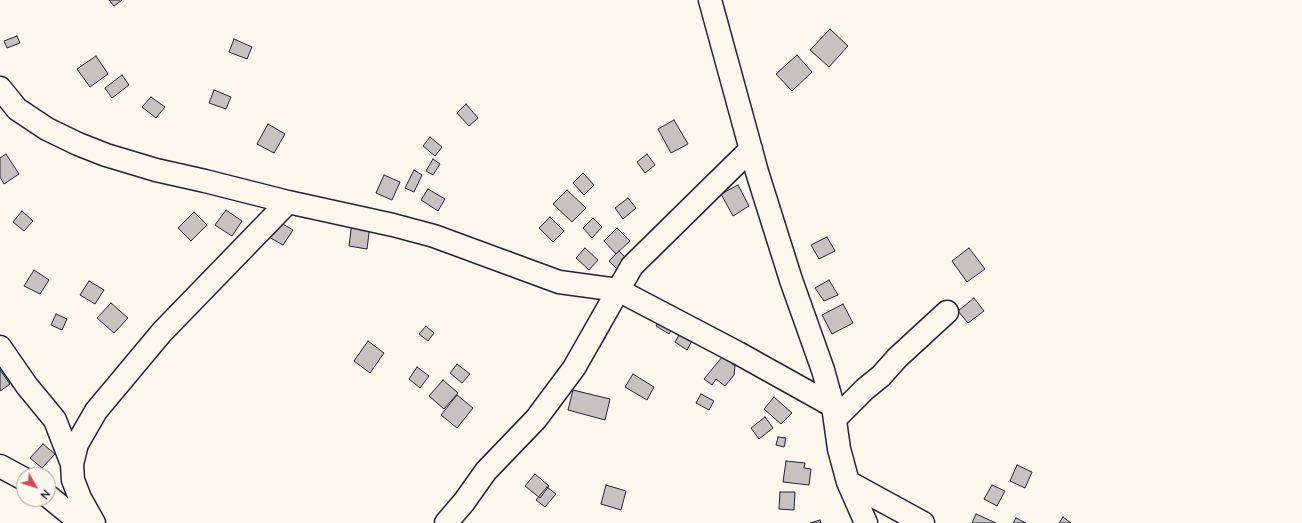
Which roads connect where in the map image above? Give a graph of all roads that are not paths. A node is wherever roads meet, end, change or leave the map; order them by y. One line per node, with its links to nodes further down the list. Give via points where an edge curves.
1 (710, 0): 3 (street)
2 (0, 88): 4 (street, via 17,109 46,129 78,144 156,170)
3 (751, 149): 5 (street, via 632,266); 8 (street, via 784,259 823,370)
4 (288, 202): 5 (street, via 434,236 559,282); 9 (street, via 162,332 96,411 77,444)
5 (618, 290): 8 (street, via 732,350); 16 (street, via 570,374 536,419 486,471)
6 (947, 312): 8 (street, via 881,376)
7 (0, 347): 9 (street, via 55,420)
8 (834, 412): 12 (street, via 839,449)
9 (72, 464): 15 (street, via 73,480)
10 (0, 466): 11 (street)
11 (16, 475)
12 (848, 482): 17 (street); 18 (street)
13 (56, 503): 14 (street)
14 (81, 523)
15 (94, 523)
16 (446, 523)
17 (866, 523)
18 (923, 523)

